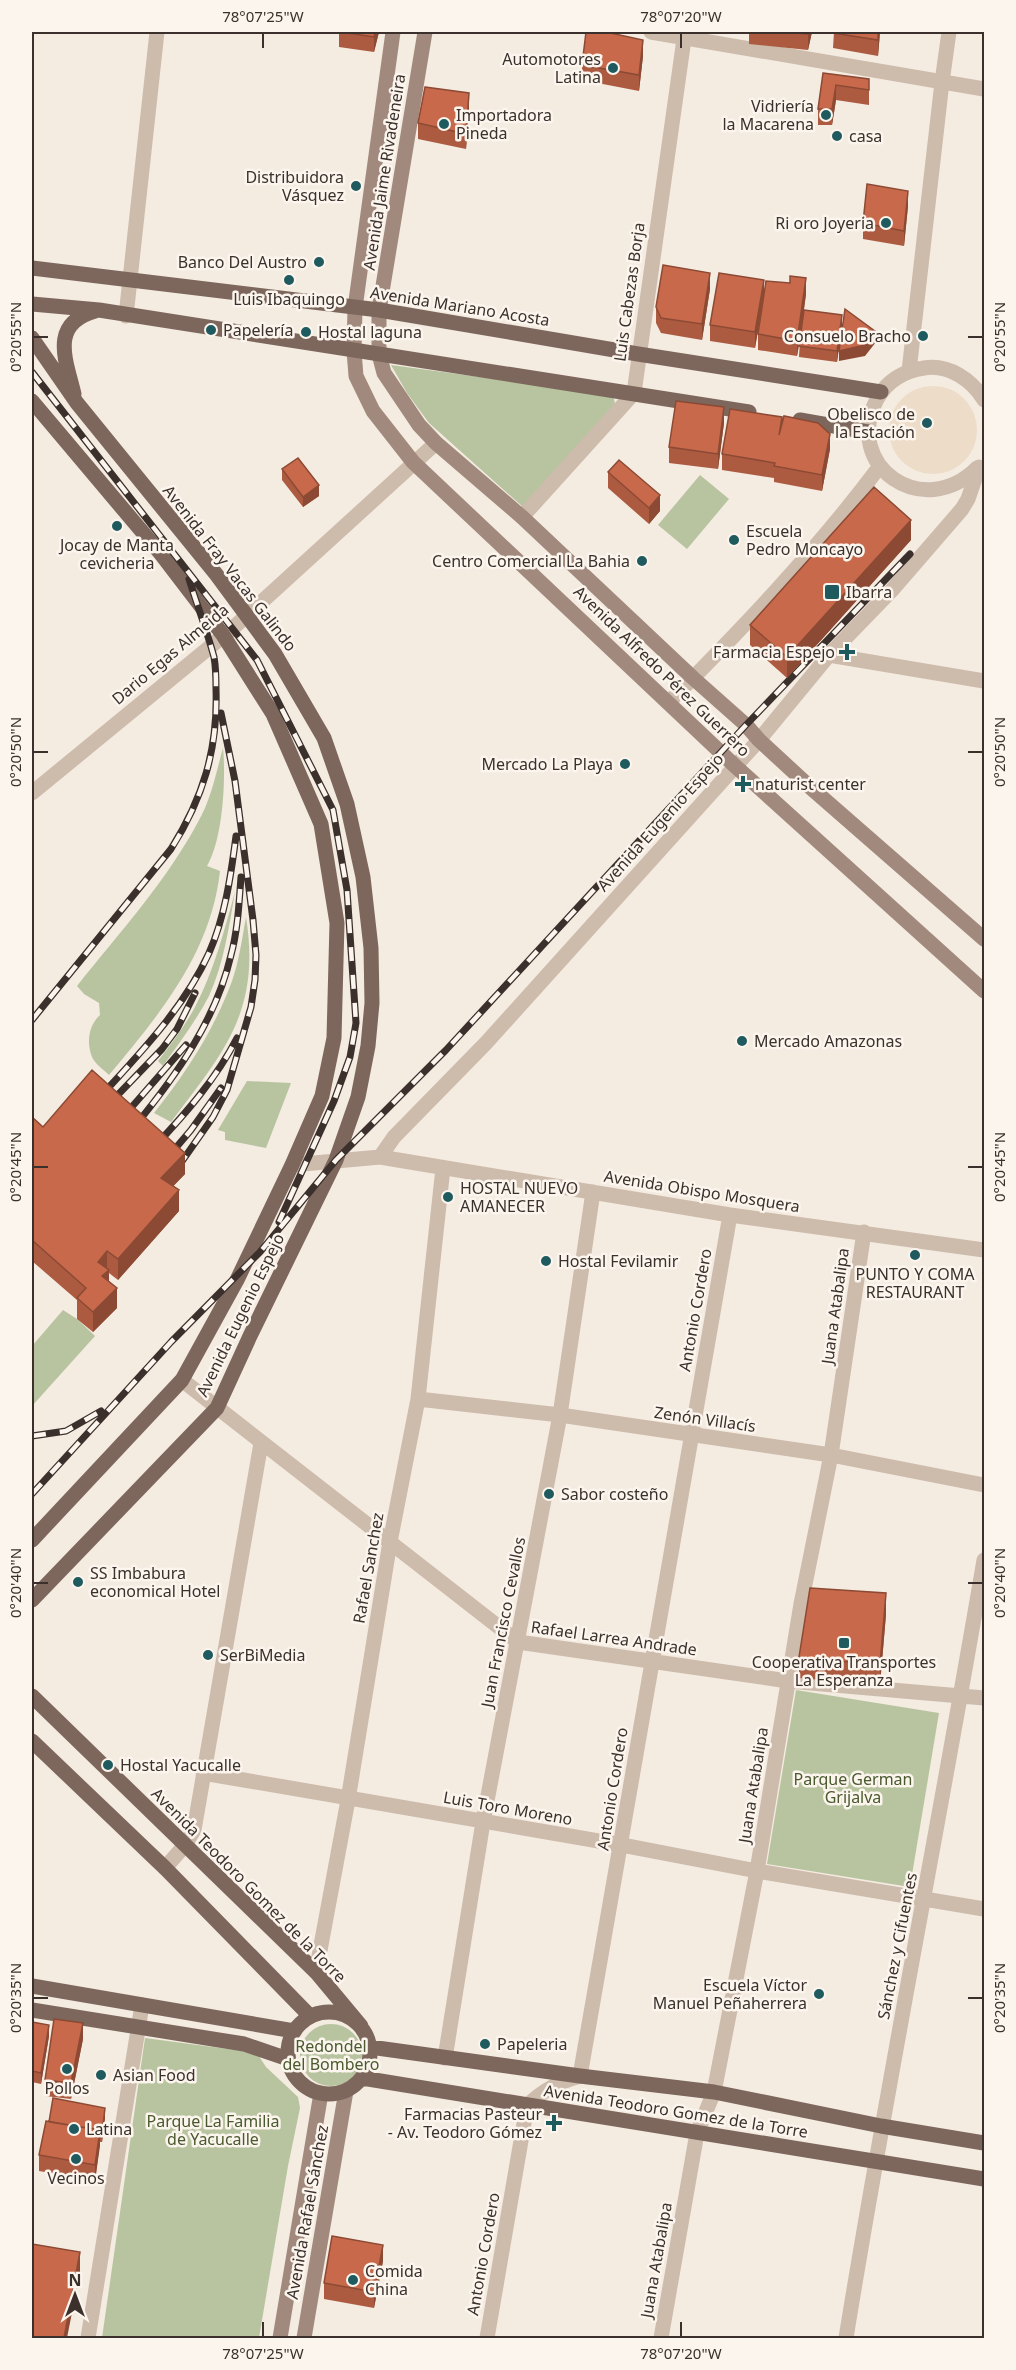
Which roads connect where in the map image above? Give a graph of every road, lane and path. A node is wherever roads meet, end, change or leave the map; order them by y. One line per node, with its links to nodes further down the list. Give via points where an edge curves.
1 (157, 32): 10 (street)
2 (393, 32): 12 (street, Avenida Jaime Rivadeneira)
3 (425, 32): 14 (street, Avenida Jaime Rivadeneira)
4 (651, 32): 6 (street)
5 (950, 32): 7 (street)
6 (685, 34): 7 (street); 19 (street, Luis Cabezas Borja)
7 (942, 82): 8 (street); 20 (street)
8 (984, 89)
9 (32, 268): 10 (main road, Avenida Mariano Acosta)
10 (131, 281): 12 (main road, Avenida Mariano Acosta); 15 (street)
11 (32, 304): 13 (main road)
12 (355, 308): 14 (main road, Avenida Mariano Acosta); 17 (street, Avenida Jaime Rivadeneira)
13 (99, 310): 15 (main road); 25 (main road, via 81,315 68,328 63,347)
14 (379, 310): 18 (street, Avenida Jaime Rivadeneira); 19 (main road, Avenida Mariano Acosta)
15 (126, 316): 17 (main road)
16 (32, 338): 25 (main road, Avenida Fray Vacas Galindo)
17 (354, 351): 18 (main road); 30 (street, Avenida Alfredo Pérez Guerrero, via 356,376 373,411)
18 (379, 354): 22 (main road); 29 (street, Avenida Alfredo Pérez Guerrero, via 384,373)
19 (638, 354): 21 (main road, Avenida Mariano Acosta); 22 (street, Luis Cabezas Borja)
20 (909, 371): 21 (street, via 893,379); 23 (street, via 946,369)
21 (881, 392): 28 (street, via 871,411)
22 (634, 393): 26 (main road); 33 (street)
23 (982, 393)
24 (32, 401): 35 (main road, via 161,554)
25 (76, 403): 34 (main road, Avenida Fray Vacas Galindo)
26 (763, 414)
27 (786, 418): 28 (main road)
28 (868, 432): 32 (street, via 871,450)
29 (436, 443): 30 (street, Dario Egas Almeida); 33 (street, Avenida Alfredo Pérez Guerrero)
30 (413, 462): 34 (street, Dario Egas Almeida); 39 (street, Avenida Alfredo Pérez Guerrero)
31 (982, 463): 32 (street, via 966,480 930,491 911,488); 36 (street, Avenida Eugenio Espejo, via 962,509)
32 (880, 466): 37 (street, via 763,604)
33 (522, 517): 37 (street, Avenida Alfredo Pérez Guerrero)
34 (245, 615): 35 (street, Dario Egas Almeida); 46 (main road, Avenida Fray Vacas Galindo, via 275,654 324,738 347,804 363,877 371,948 368,1046 358,1097)
35 (223, 635): 42 (street, Dario Egas Almeida); 47 (main road, via 273,714 321,824 338,923 334,1038 322,1096)
36 (829, 655): 38 (street); 40 (street, Avenida Eugenio Espejo)
37 (693, 678): 39 (street); 40 (street, Avenida Alfredo Pérez Guerrero)
38 (984, 681)
39 (669, 702): 41 (street, Avenida Alfredo Pérez Guerrero)
40 (759, 740): 41 (street, Avenida Eugenio Espejo); 43 (street, Avenida Alfredo Pérez Guerrero)
41 (734, 765): 44 (street, Avenida Alfredo Pérez Guerrero); 45 (street, Avenida Eugenio Espejo, via 486,1043 394,1137)
42 (32, 793)
43 (984, 939)
44 (984, 991)
45 (380, 1157): 46 (street); 48 (street, Avenida Obispo Mosquera)
46 (336, 1160): 47 (street); 55 (main road, Avenida Eugenio Espejo)
47 (292, 1165): 53 (main road, Avenida Eugenio Espejo, via 237,1280)
48 (442, 1168): 49 (street, Avenida Obispo Mosquera); 54 (street, Rafael Sanchez)
49 (593, 1192): 50 (street, Avenida Obispo Mosquera); 56 (street, Juan Francisco Cevallos)
50 (730, 1215): 51 (street, Avenida Obispo Mosquera); 57 (street, Antonio Cordero)
51 (864, 1232): 52 (street, Avenida Obispo Mosquera); 59 (street, Juana Atabalipa)
52 (984, 1250)
53 (182, 1380): 55 (street, Rafael Larrea Andrade); 61 (main road, Avenida Eugenio Espejo)
54 (418, 1399): 56 (street, Zenón Villacís); 62 (street, Rafael Sanchez)
55 (217, 1408): 58 (street, Rafael Larrea Andrade); 64 (main road, Avenida Eugenio Espejo)
56 (560, 1415): 57 (street, Zenón Villacís); 65 (street, Juan Francisco Cevallos)
57 (692, 1436): 59 (street, Zenón Villacís); 66 (street, Antonio Cordero)
58 (261, 1443): 62 (street, Rafael Larrea Andrade); 72 (street)
59 (831, 1455): 60 (street, Zenón Villacís); 67 (street, Juana Atabalipa)
60 (984, 1485)
61 (32, 1540)
62 (390, 1542): 65 (street, Rafael Larrea Andrade); 73 (street, Rafael Sanchez)
63 (984, 1560): 69 (street, Sánchez y Cifuentes)
64 (32, 1600)
65 (518, 1642): 66 (street, Rafael Larrea Andrade); 74 (street, Juan Francisco Cevallos)
66 (651, 1663): 67 (street, Rafael Larrea Andrade); 76 (street, Antonio Cordero)
67 (788, 1681): 69 (street, Rafael Larrea Andrade); 78 (street, Juana Atabalipa)
68 (32, 1696): 75 (main road, Avenida Teodoro Gomez de la Torre)
69 (961, 1696): 70 (street, Rafael Larrea Andrade); 79 (street, Sánchez y Cifuentes)
70 (984, 1698)
71 (32, 1741): 77 (main road)
72 (203, 1773): 73 (street, Luis Toro Moreno); 75 (street, via 194,1830)
73 (348, 1800): 74 (street, Luis Toro Moreno); 81 (street, Rafael Sanchez)
74 (483, 1822): 76 (street, Luis Toro Moreno); 90 (street, Juan Francisco Cevallos)
75 (185, 1845): 77 (street); 81 (main road, Avenida Teodoro Gomez de la Torre)
76 (622, 1845): 78 (street, Luis Toro Moreno); 92 (street, Antonio Cordero)
77 (165, 1868): 85 (main road)
78 (757, 1871): 79 (street, Luis Toro Moreno); 95 (street, Juana Atabalipa)
79 (925, 1899): 80 (street, Luis Toro Moreno); 98 (street, Sánchez y Cifuentes)
80 (984, 1909)
81 (316, 1972): 86 (main road, Avenida Teodoro Gomez de la Torre)
82 (32, 1986): 83 (main road)
83 (142, 2005): 87 (street); 88 (main road)
84 (32, 2010): 87 (main road)
85 (310, 2016): 86 (main road, via 332,2012 348,2016); 88 (main road)
86 (361, 2026): 89 (main road)
87 (138, 2028): 91 (main road, via 244,2044); 103 (street)
88 (294, 2031): 91 (main road, via 288,2044)
89 (370, 2047): 90 (main road, Avenida Teodoro Gomez de la Torre); 93 (main road, via 369,2064)
90 (445, 2058): 92 (main road, Avenida Teodoro Gomez de la Torre)
91 (288, 2059): 96 (main road, via 303,2086)
92 (580, 2076): 95 (main road, Avenida Teodoro Gomez de la Torre); 97 (street, via 560,2082)
93 (362, 2078): 94 (main road); 97 (main road, Avenida Teodoro Gomez de la Torre)
94 (346, 2091): 96 (main road); 105 (street, Avenida Rafael Sánchez)
95 (714, 2092): 98 (main road, Avenida Teodoro Gomez de la Torre); 99 (street, Juana Atabalipa)
96 (321, 2093): 104 (street, Avenida Rafael Sánchez)
97 (527, 2106): 99 (main road, Avenida Teodoro Gomez de la Torre); 106 (street, Antonio Cordero)
98 (881, 2126): 100 (main road, Avenida Teodoro Gomez de la Torre); 101 (street, Sánchez y Cifuentes)
99 (697, 2133): 101 (main road, Avenida Teodoro Gomez de la Torre); 107 (street, Juana Atabalipa)
100 (984, 2143)
101 (875, 2162): 102 (main road, Avenida Teodoro Gomez de la Torre); 108 (street, Sánchez y Cifuentes)
102 (984, 2179)
103 (88, 2338)
104 (280, 2338)
105 (304, 2338)
106 (487, 2338)
107 (660, 2338)
108 (846, 2338)

